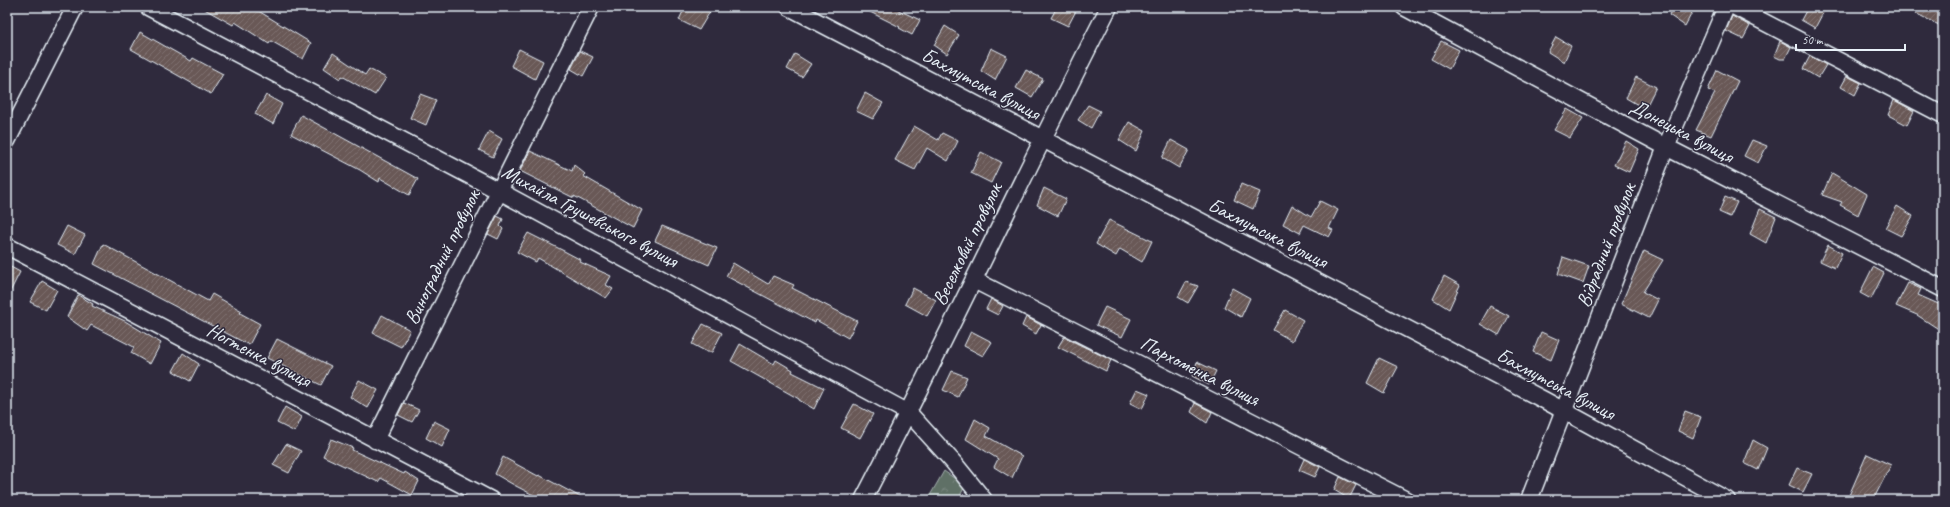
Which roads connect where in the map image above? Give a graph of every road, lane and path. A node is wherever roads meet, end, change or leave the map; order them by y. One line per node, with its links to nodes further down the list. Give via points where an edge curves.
1 (75, 7): 11 (street)
2 (148, 7): 13 (street, Михайла Грушевського вулиця)
3 (591, 7): 13 (street, Виноградний провулок)
4 (789, 7): 10 (street, Бахмутська вулиця)
5 (1108, 7): 10 (street, Веселковий провулок)
6 (1404, 7): 12 (street, Донецька вулиця)
7 (1726, 7): 12 (street, Відрадний провулок)
8 (1735, 7): 9 (street)
9 (1943, 115)
10 (1041, 139): 15 (street, Веселковий провулок); 17 (street, Бахмутська вулиця)
11 (7, 141)
12 (1666, 147): 16 (street, Донецька вулиця); 17 (street, Відрадний провулок)
13 (499, 191): 18 (street, Михайла Грушевського вулиця); 19 (street, Виноградний провулок)
14 (7, 246): 19 (street, Ногтенка вулиця)
15 (974, 280): 18 (street, Веселковий провулок); 23 (street, Пархоменка вулиця)
16 (1943, 289)
17 (1564, 411): 24 (street, Відрадний провулок); 25 (street, Бахмутська вулиця)
18 (909, 413): 21 (street, Веселковий провулок); 22 (street, Михайла Грушевського вулиця)
19 (375, 440): 20 (street, Ногтенка вулиця)
20 (490, 500)
21 (863, 500)
22 (984, 500)
23 (1406, 500)
24 (1529, 500)
25 (1727, 500)

